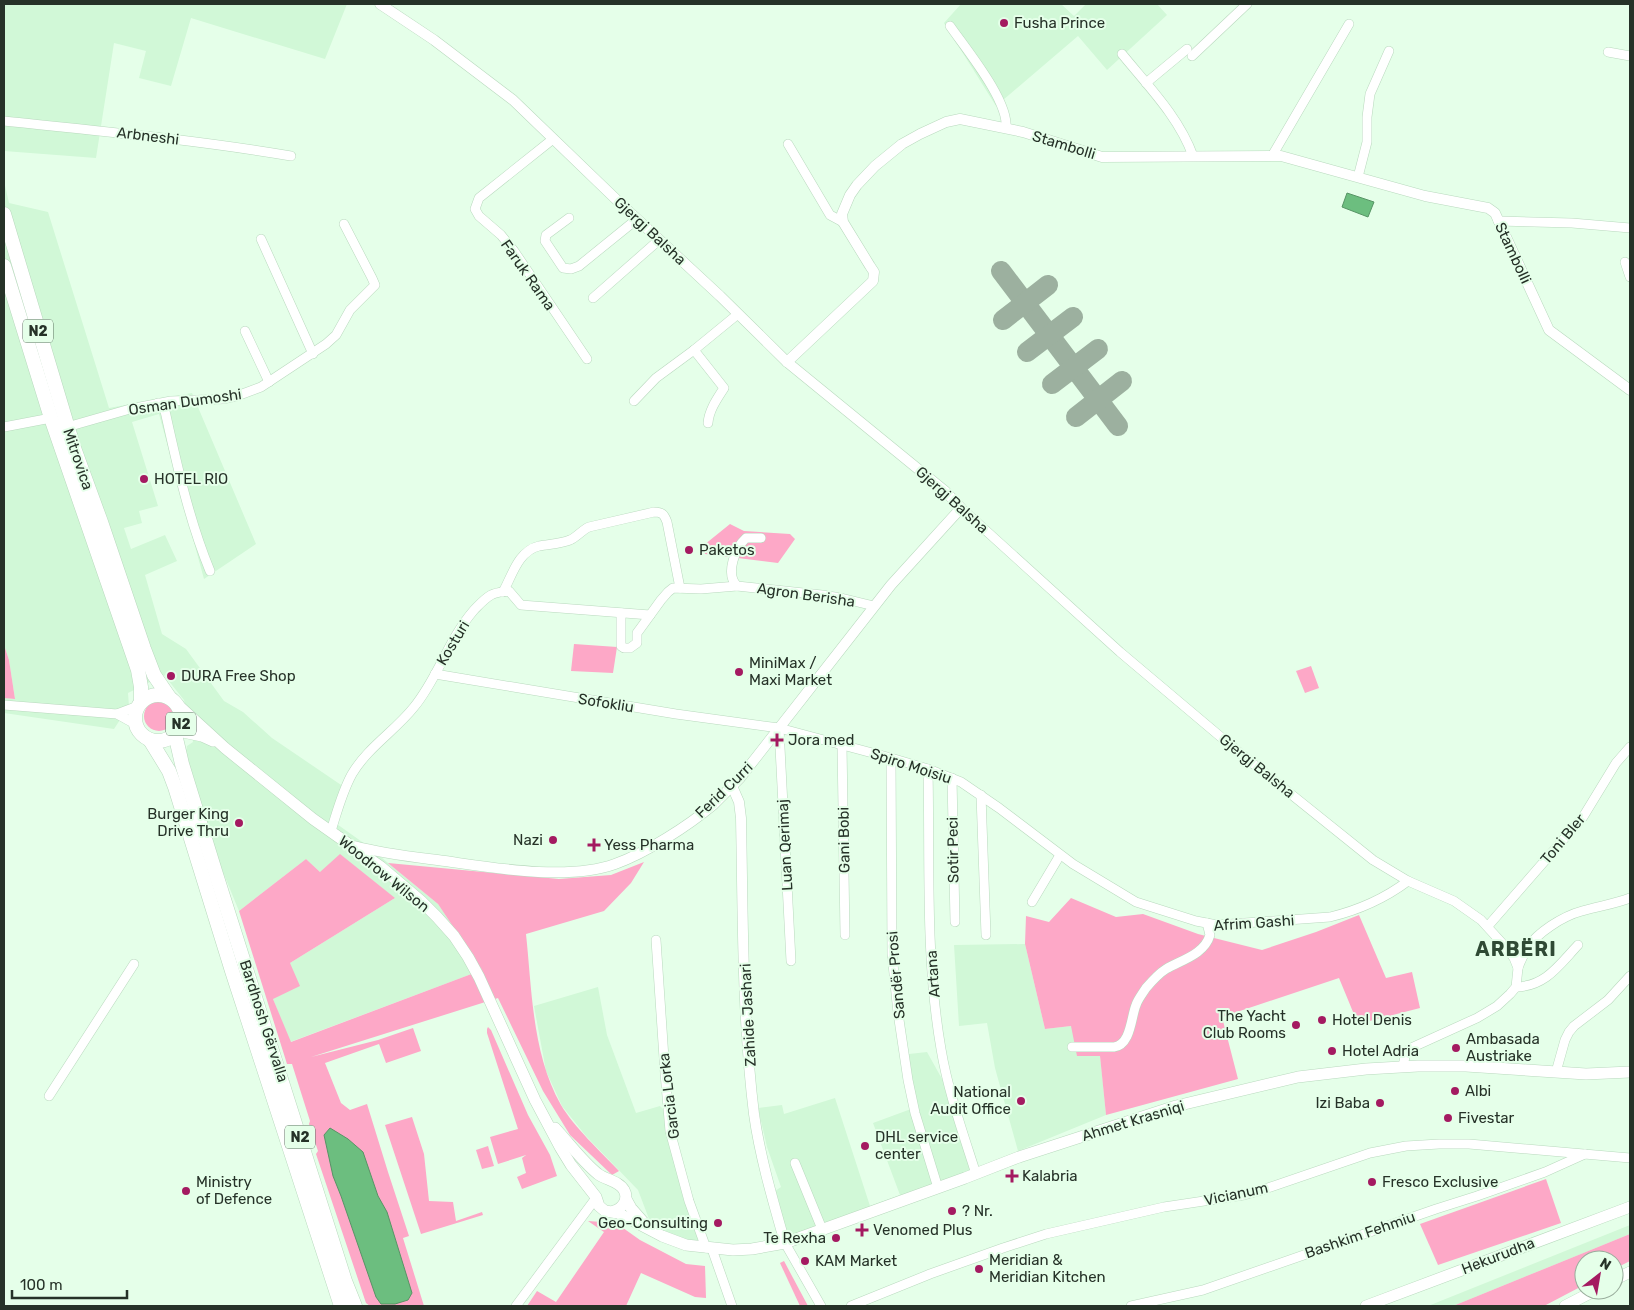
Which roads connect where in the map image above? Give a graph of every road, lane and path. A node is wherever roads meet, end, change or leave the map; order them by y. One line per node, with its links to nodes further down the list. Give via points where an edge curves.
1 (380, 4): 12 (street, Gjergj Balsha, via 494,85)
2 (1247, 4): 9 (street, via 1190,52)
3 (1349, 24): 16 (street)
4 (950, 26): 11 (street, via 992,88 1006,116)
5 (1389, 51): 17 (street, via 1370,94 1367,142)
6 (1608, 52): 8 (street)
7 (1122, 54): 9 (street)
8 (1630, 56)
9 (1146, 82): 15 (street, via 1179,126)
10 (4, 121): 14 (street, Arbneshi)
11 (1006, 128): 15 (street, Stambolli, via 1102,157); 22 (street, Stambolli, via 960,119 920,134 889,154 857,185 842,214)
12 (553, 139): 20 (street, Gjergj Balsha); 35 (street, Faruk Rama, via 479,198 475,209 514,250)
13 (788, 144): 22 (street, via 830,215)
14 (291, 156)
15 (1193, 156): 16 (street, Stambolli)
16 (1272, 156): 17 (street, Stambolli, via 1291,158)
17 (1358, 178): 21 (street, Stambolli, via 1488,208 1493,210)
18 (4, 214): 44 (highway, Mitrovica / N2)
19 (568, 218): 20 (street, via 546,235 545,241 563,268 571,269)
20 (637, 219): 26 (street, Gjergj Balsha)
21 (1498, 220): 24 (street); 38 (street, Stambolli, via 1549,330)
22 (843, 222): 36 (street, via 874,272 873,281)
23 (344, 224): 34 (street, Osman Dumoshi, via 375,285 350,310 336,335)
24 (1630, 228)
25 (261, 239): 34 (street)
26 (660, 240): 30 (street); 31 (street, Gjergj Balsha)
27 (1625, 262): 29 (street)
28 (4, 266): 41 (highway, Mitrovica / N2)
29 (1630, 278)
30 (593, 298)
31 (738, 314): 33 (street); 36 (street, Gjergj Balsha)
32 (245, 331): 37 (street)
33 (694, 350): 39 (street, via 656,378); 42 (street, via 724,388 712,408)
34 (313, 354): 37 (street, Osman Dumoshi)
35 (587, 359)
36 (787, 362): 45 (street, Gjergj Balsha, via 945,491)
37 (269, 382): 40 (street, Osman Dumoshi, via 223,399)
38 (1630, 390)
39 (634, 400)
40 (158, 403): 44 (street, Osman Dumoshi); 47 (street, via 165,412 187,500)
41 (50, 418): 43 (street); 56 (highway, Mitrovica / N2, via 138,670)
42 (708, 423)
43 (4, 426)
44 (67, 427): 55 (highway, Mitrovica / N2, via 144,650 154,675)
45 (961, 508): 51 (street, Ferid Curri); 74 (street, Gjergj Balsha, via 1153,681 1373,860)
46 (761, 538): 48 (street, Agron Berisha, via 746,538 734,557 732,574)
47 (210, 571)
48 (737, 586): 49 (street, Agron Berisha); 51 (street, Agron Berisha, via 822,595)
49 (680, 588): 50 (street, via 667,522 661,512 654,512 590,527 567,541 536,547 520,559); 53 (street, via 668,592)
50 (503, 592): 52 (street, via 509,592 521,604); 54 (street, Kosturi, via 492,594 470,616)
51 (874, 606): 60 (street, Ferid Curri)
52 (621, 613): 53 (street); 53 (street, via 624,648 637,643 637,634)
53 (650, 615)
54 (434, 674): 60 (street, Sofokliu); 71 (street, Kosturi, via 415,706 357,767)
55 (173, 701): 56 (highway, N2, via 154,695); 61 (highway, N2, via 182,718); 65 (main road)
56 (139, 704): 58 (street); 59 (highway, N2)
57 (4, 705): 58 (street)
58 (117, 714): 59 (street)
59 (136, 724): 62 (highway, N2, via 138,731)
60 (779, 728): 63 (street, Spiro Moisiu); 69 (street, Ferid Curri); 84 (street, Luan Qerimaj)
61 (176, 733): 62 (highway, N2, via 164,741); 65 (main road, via 202,736); 112 (highway, Bardhosh Gërvalla / N2, via 182,764 215,871)
62 (150, 740): 111 (highway, Bardhosh Gërvalla / N2, via 172,779)
63 (842, 745): 66 (street, Spiro Moisiu); 81 (street, Gani Bobi)
64 (1630, 747): 79 (street, Toni Bler, via 1616,763 1584,817)
65 (225, 748): 71 (main road, Woodrow Wilson)
66 (891, 758): 67 (street, Spiro Moisiu); 100 (street, Sandër Prosi, via 892,954 897,1004 915,1113)
67 (928, 769): 68 (street, Spiro Moisiu); 98 (street, Artana, via 930,924 937,1025 956,1110)
68 (952, 778): 70 (street, Spiro Moisiu); 77 (street, Sotir Peci)
69 (732, 786): 72 (street, Ferid Curri, via 713,805 657,843 616,864 592,869 560,872 499,868); 108 (street, Zahide Jashari, via 741,818 747,1026 754,1115 771,1196)
70 (981, 795): 73 (street, Spiro Moisiu); 80 (street)
71 (331, 831): 72 (main road, Woodrow Wilson)
72 (351, 846): 94 (main road, Woodrow Wilson, via 421,900 454,936 479,977)
73 (1060, 855): 76 (street); 78 (street, Spiro Moisiu, via 1136,902)
74 (1408, 881): 78 (street, Afrim Gashi, via 1375,902 1330,917); 79 (street, Gjergj Balsha, via 1454,901)
75 (1630, 898): 86 (street, via 1579,912 1552,925 1526,949)
76 (1032, 902)
77 (955, 922)
78 (1207, 924): 89 (street, Afrim Gashi, via 1210,935 1199,951 1164,970 1145,991 1136,1004 1129,1031 1120,1046)
79 (1488, 926): 86 (street, Gjergj Balsha, via 1514,958)
80 (986, 935)
81 (846, 936)
82 (656, 940): 109 (street, Garcia Lorka, via 670,1131 689,1201)
83 (1578, 945): 88 (street, via 1541,982)
84 (790, 962)
85 (134, 964): 93 (street)
86 (1518, 968): 88 (street)
87 (1630, 976): 91 (street, via 1608,1000 1569,1032)
88 (1516, 986): 90 (street, via 1490,1011 1410,1048)
89 (1072, 1047)
90 (1403, 1066): 91 (main road, Ahmet Krasniqi); 98 (main road, Ahmet Krasniqi, via 1313,1075 1176,1106 1018,1156)
91 (1556, 1072): 92 (main road, Ahmet Krasniqi)
92 (1630, 1072)
93 (49, 1096)
94 (543, 1113): 99 (main road, via 588,1165); 101 (main road, Ahmet Krasniqi, via 571,1165)
95 (1587, 1154): 96 (street, Vicianum); 116 (street, Vicianum, via 1469,1144 1406,1146 1370,1153 1244,1195 1157,1209 1022,1241); 117 (street, Bashkim Fehmiu, via 1478,1196 1203,1290)
96 (1630, 1158)
97 (795, 1163): 106 (street)
98 (976, 1174): 100 (main road, Ahmet Krasniqi)
99 (611, 1181): 101 (main road, via 598,1188); 102 (main road, via 624,1189)
100 (938, 1188): 106 (main road, Ahmet Krasniqi)
101 (596, 1198): 104 (main road, Ahmet Krasniqi, via 599,1206); 105 (street)
102 (626, 1199): 104 (main road, via 622,1207); 107 (main road, Ahmet Krasniqi, via 637,1216)
103 (1630, 1207): 118 (main road, Hekurudha)
104 (610, 1211): 105 (street); 107 (main road, Ahmet Krasniqi)
105 (584, 1214): 113 (street)
106 (822, 1229): 108 (main road, Ahmet Krasniqi)
107 (654, 1232): 109 (main road, Ahmet Krasniqi, via 676,1242)
108 (785, 1242): 109 (main road, Ahmet Krasniqi, via 752,1249); 115 (street)
109 (709, 1248): 114 (street, Garcia Lorka)
110 (1577, 1300): 119 (main road)
111 (341, 1306)
112 (355, 1306)
113 (516, 1306)
114 (732, 1306)
115 (821, 1306)
116 (851, 1306)
117 (1131, 1306)
118 (1366, 1306)
119 (1565, 1306)

